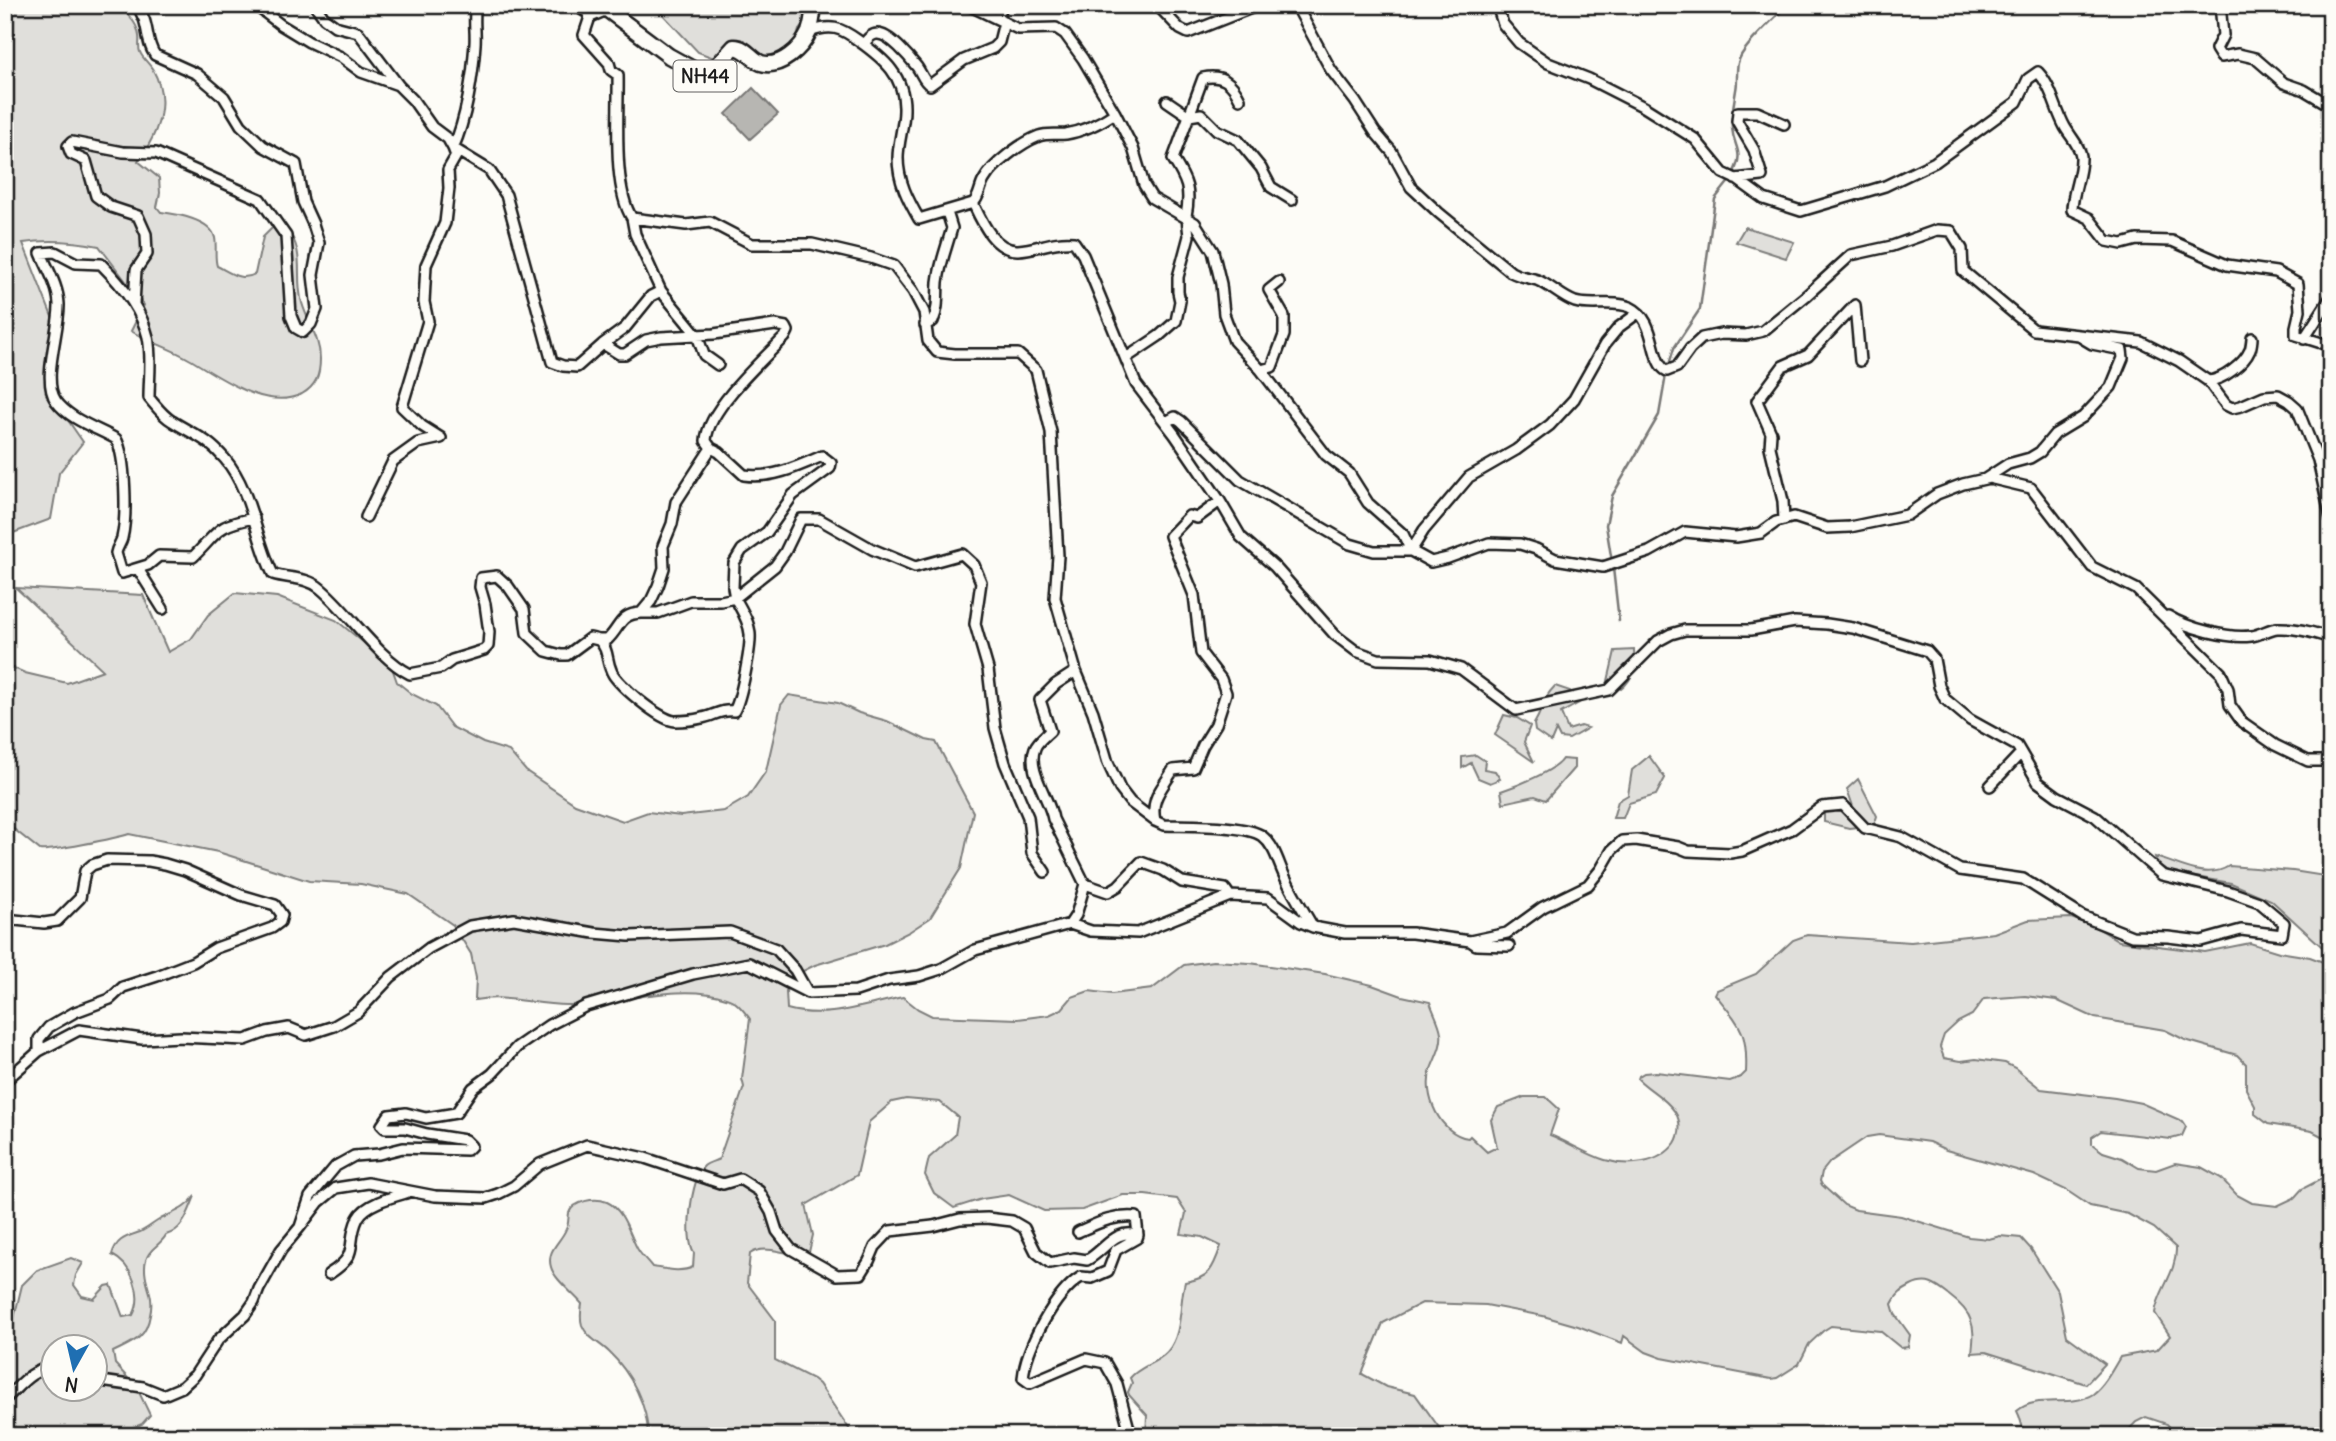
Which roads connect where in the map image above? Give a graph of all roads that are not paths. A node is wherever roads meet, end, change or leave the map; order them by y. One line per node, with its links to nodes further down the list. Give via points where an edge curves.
1 (136, 5): 36 (street, via 146,21 155,55 197,74 224,97 241,125 263,146 296,164 303,202 319,243 313,275 317,309 303,332 291,316 286,236 260,199 156,153 72,142 68,146 71,154 86,162 96,196 138,216 146,234 146,254 136,270)
2 (255, 5): 19 (street, via 361,72)
3 (315, 5): 19 (street, via 335,26 358,32)
4 (476, 5): 26 (street, via 463,126)
5 (576, 5): 14 (street, NH44)
6 (968, 5): 15 (street)
7 (1003, 5): 15 (street)
8 (1157, 5): 12 (street, via 1188,33)
9 (1296, 5): 37 (street, via 1331,70 1392,152 1411,187 1439,213 1522,278 1576,302 1628,306)
10 (1497, 5): 27 (street, via 1503,24 1519,43 1548,63 1644,107 1695,139 1723,173)
11 (2220, 5): 22 (street, via 2223,35 2216,49 2221,57 2255,58 2284,83)
12 (1257, 6)
13 (814, 7): 16 (street); 17 (main road)
14 (591, 14): 17 (main road, NH44, via 605,8 669,56 707,77 734,47 760,62 775,63 790,55); 32 (street, via 584,35 618,75 624,205)
15 (1000, 20): 18 (street, via 999,43 964,60 930,85 903,50 884,36 872,35); 23 (street, via 1018,29 1056,28 1065,34)
16 (828, 26): 17 (street); 18 (street)
17 (809, 32)
18 (863, 44): 30 (street, via 876,51 898,78 905,108 898,159 906,197 919,219)
19 (400, 86): 26 (street)
20 (1240, 99): 24 (street, via 1227,79 1203,78)
21 (1167, 102): 24 (street)
22 (2331, 106)
23 (1115, 113): 29 (street, via 1093,127 1040,135 988,173); 31 (street, via 1152,198)
24 (1189, 116): 28 (street, via 1201,114 1217,130 1238,140 1271,187); 31 (street, via 1173,159 1186,179)
25 (1784, 124): 27 (street, via 1757,112 1738,112 1737,121 1762,176)
26 (453, 148): 43 (street, via 489,170 506,195 552,362 577,367); 54 (street, via 456,156 448,170 445,223 426,265 428,321 402,407 441,438 418,443 393,461)
27 (1735, 178): 42 (street, via 1764,199 1801,211 1885,186 1935,162 1997,118 2017,102 2028,79 2038,72 2081,152 2072,210 2089,218 2107,241 2172,241 2227,265 2276,272 2298,284 2296,335)
28 (1292, 200)
29 (972, 203): 30 (street); 45 (street, via 986,230 1005,247 1017,250 1059,240 1074,242)
30 (947, 212): 38 (street, via 952,228 938,284 937,312)
31 (1187, 217): 45 (street, via 1189,236 1178,278 1177,321); 48 (street, via 1213,251 1224,314 1234,341)
32 (632, 218): 34 (street); 38 (street, via 686,225 710,222 752,244 811,244 894,266 919,302)
33 (1279, 282): 48 (street, via 1269,290 1284,316 1283,335 1272,368)
34 (661, 290): 39 (street); 43 (street)
35 (2331, 297): 42 (street)
36 (134, 304): 55 (street, via 148,336 149,398 169,420 207,440 227,461); 59 (street, via 101,264 76,263 55,252 41,253 59,304 50,384 55,400 68,412 116,439 120,446 124,510 122,540 116,553 122,573)
37 (1638, 313): 40 (street, via 1646,322 1661,368 1672,370 1702,338 1763,331 1851,255 1937,230 1951,231 1962,249 1963,271 2035,330); 58 (street, via 1605,344 1574,399 1550,425 1469,477)
38 (925, 325): 66 (street, via 928,341 937,352 1018,354 1036,370 1051,432 1058,556 1055,598)
39 (697, 335): 43 (street, via 646,340 625,354); 47 (street, via 704,355); 51 (street, via 775,324 788,331 714,416 706,432)
40 (2078, 335): 49 (street, via 2141,342); 52 (street, via 2092,344 2122,350 2111,387 2040,452)
41 (2252, 338): 49 (street, via 2251,349 2236,367)
42 (2304, 339): 44 (street)
43 (603, 344)
44 (2331, 346)
45 (1126, 358): 50 (street, via 1136,384)
46 (1860, 361): 57 (street, via 1855,304 1808,355 1783,366 1757,401 1772,433 1770,447)
47 (718, 365)
48 (1261, 370): 58 (street, via 1326,455 1349,473 1368,503 1402,534)
49 (2208, 381): 56 (street, via 2232,408 2278,395 2297,408 2318,460)
50 (1166, 422): 53 (street); 58 (street, via 1175,417 1240,480 1350,544 1374,551)
51 (711, 448): 60 (street, via 751,476 769,475 822,456 831,463 793,495 767,532 742,551 734,563); 63 (street, via 677,502 663,547 659,586)
52 (1984, 479): 57 (street, via 1937,494 1907,515 1850,527 1827,528 1794,517); 61 (street, via 2031,488 2092,567 2136,589)
53 (1220, 501): 67 (street, via 1241,537 1356,651 1378,659 1430,660 1461,669 1516,710 1609,690 1658,641 1685,630 1827,624 1927,651 1934,659 1945,699); 70 (street, via 1197,518 1189,516 1170,536 1194,594 1201,653 1224,685 1224,700 1193,768 1173,770 1154,799)
54 (366, 516)
55 (254, 518): 59 (street, via 218,528 193,557 159,556); 65 (street, via 274,574 319,587 390,660 410,674 441,668 488,646 481,578 497,576 508,586 524,608 527,633 546,651 567,655 590,638)
56 (2331, 519)
57 (1784, 520): 58 (street, via 1761,533 1736,537 1685,532 1649,552 1603,567 1555,559 1520,544 1489,543 1431,562)
58 (1411, 551)
59 (138, 569): 62 (street)
60 (735, 598): 63 (street, via 691,601 659,613); 65 (street, via 750,635 734,711 719,711 705,718 667,718 616,680); 71 (street, via 775,566 801,519 819,519 915,567 962,554 974,565 981,582 975,624 988,669 995,728 1028,817 1032,853)
61 (2154, 607): 64 (street, via 2189,626 2227,635 2252,636 2276,628); 68 (street, via 2221,673 2230,705 2242,722 2308,761)
62 (163, 609)
63 (641, 613): 65 (street, via 629,613 615,633)
64 (2331, 638)
65 (599, 640)
66 (1076, 671): 70 (street, via 1120,789); 72 (street, via 1040,699 1049,731 1035,747 1032,761 1053,819)
67 (2021, 753): 69 (street); 77 (street, via 2038,782 2095,816 2162,875 2259,902 2284,923 2282,935 2241,930 2201,941 2132,936 2082,916 2023,879 1960,870 1901,837 1865,828 1843,805 1822,807 1791,829 1730,853 1622,841 1588,885 1543,907 1507,933)
68 (2331, 761)
69 (1990, 786)
70 (1155, 821): 76 (street, via 1262,836 1278,856)
71 (1045, 872)
72 (1086, 884): 73 (street, via 1108,892 1141,862 1182,882 1225,889); 75 (street)
73 (1230, 896): 75 (street, via 1138,933 1091,931); 76 (street, via 1268,898)
74 (5, 919): 80 (street, via 57,921 80,898 85,871 107,860 149,861 185,870 275,905 282,915 272,928 123,987 110,999 75,1012 49,1027 39,1039)
75 (1070, 924): 79 (street, via 975,950 919,976 856,991)
76 (1313, 927): 77 (street)
77 (1470, 941): 78 (street)
78 (1509, 946)
79 (808, 993): 80 (street, via 776,950 730,932 629,936 514,919 470,926 429,948 391,976 358,1012 306,1035 289,1028 245,1040 142,1039 79,1030); 83 (street, via 749,963 693,974 586,1006 517,1047 473,1088 456,1113 426,1118 389,1115 382,1125 465,1140 471,1146 467,1150 403,1148 354,1156 321,1181)
80 (39, 1051): 81 (street)
81 (5, 1082)
82 (411, 1192): 83 (street, via 368,1184 336,1188); 85 (street, via 486,1198 514,1186 540,1164 587,1145 723,1184 740,1179 759,1191 777,1231 791,1249 837,1275 861,1274 890,1231 960,1219 1012,1221 1024,1228 1037,1252 1050,1263 1087,1259 1114,1238); 86 (street, via 391,1197 358,1217 348,1258)
83 (300, 1227): 88 (street, via 245,1315 218,1340 182,1387 163,1395)
84 (1078, 1232): 85 (street, via 1120,1216 1136,1217)
85 (1138, 1234): 90 (street, via 1116,1250 1108,1271 1081,1277 1061,1293 1026,1360 1023,1378 1030,1383 1086,1359 1105,1363 1117,1384)
86 (329, 1275)
87 (38, 1371): 89 (street)
88 (108, 1382)
89 (5, 1399)
90 (1131, 1436)

